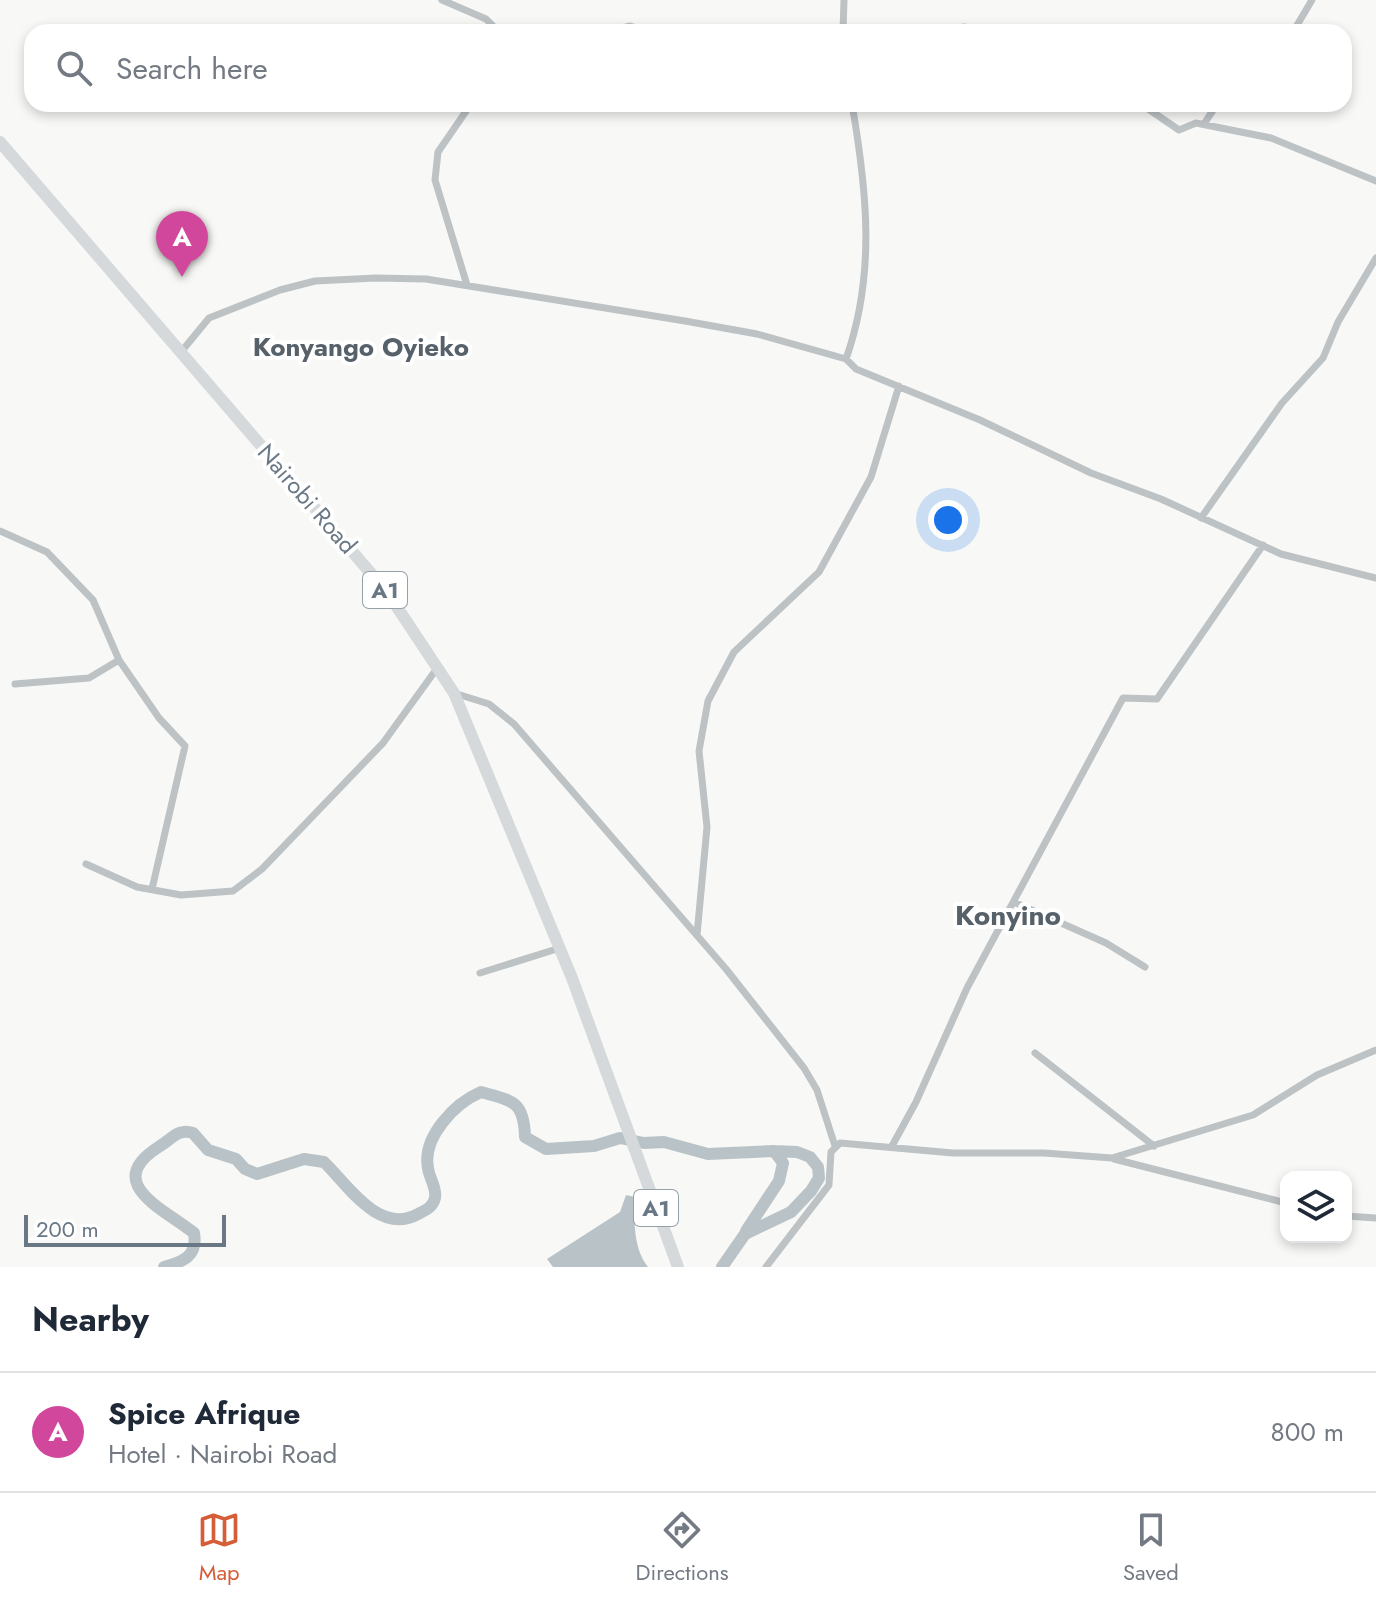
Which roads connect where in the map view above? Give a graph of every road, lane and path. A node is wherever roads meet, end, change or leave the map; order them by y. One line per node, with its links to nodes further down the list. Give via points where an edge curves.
1 (442, 0): 4 (street)
2 (844, 0): 5 (street)
3 (1312, 0): 6 (street)
4 (491, 24)
5 (843, 24)
6 (1298, 24)
7 (466, 112): 15 (street, via 434,163)
8 (853, 112): 17 (street, via 867,251 865,291)
9 (1153, 112): 11 (street, via 1179,130)
10 (1212, 112): 11 (street)
11 (1204, 124): 13 (street, via 1271,138)
12 (0, 142): 16 (highway, Nairobi Road / A1)
13 (1376, 181)
14 (1376, 258): 19 (street, via 1323,358 1282,403)
15 (467, 285): 16 (street, via 426,279 315,281 209,318); 17 (street, via 757,334)
16 (181, 352): 24 (highway, Nairobi Road / A1, via 387,592)
17 (846, 359): 18 (street, via 856,369)
18 (899, 386): 19 (street); 30 (street, via 871,477 819,572 734,652 708,701 699,751 707,827)
19 (1201, 518): 21 (street)
20 (0, 531): 23 (street, via 47,552 93,600)
21 (1263, 545): 22 (street); 29 (street, via 1157,699 1123,698)
22 (1376, 578)
23 (119, 660): 25 (street, via 89,678); 28 (street, via 185,746)
24 (438, 667): 26 (highway, Nairobi Road / A1); 28 (street, via 383,743 246,883 210,895)
25 (15, 684)
26 (454, 693): 30 (street, via 489,704 514,724); 31 (highway, Nairobi Road / A1)
27 (86, 864): 28 (street)
28 (152, 889)
29 (1016, 903): 32 (street, via 1106,943); 37 (street, via 967,988)
30 (697, 935): 36 (street, via 804,1068)
31 (560, 948): 33 (street); 43 (highway, Nairobi Road / A1)
32 (1145, 967)
33 (480, 973)
34 (1376, 1050): 38 (street, via 1329,1068 1253,1115)
35 (1035, 1053): 38 (street)
36 (835, 1146): 39 (street); 44 (street, via 829,1185)
37 (892, 1146)
38 (1154, 1146): 39 (street)
39 (1112, 1158): 40 (street)
40 (1280, 1201)
41 (1352, 1216): 42 (street)
42 (1376, 1218)
43 (678, 1267)
44 (766, 1267)

